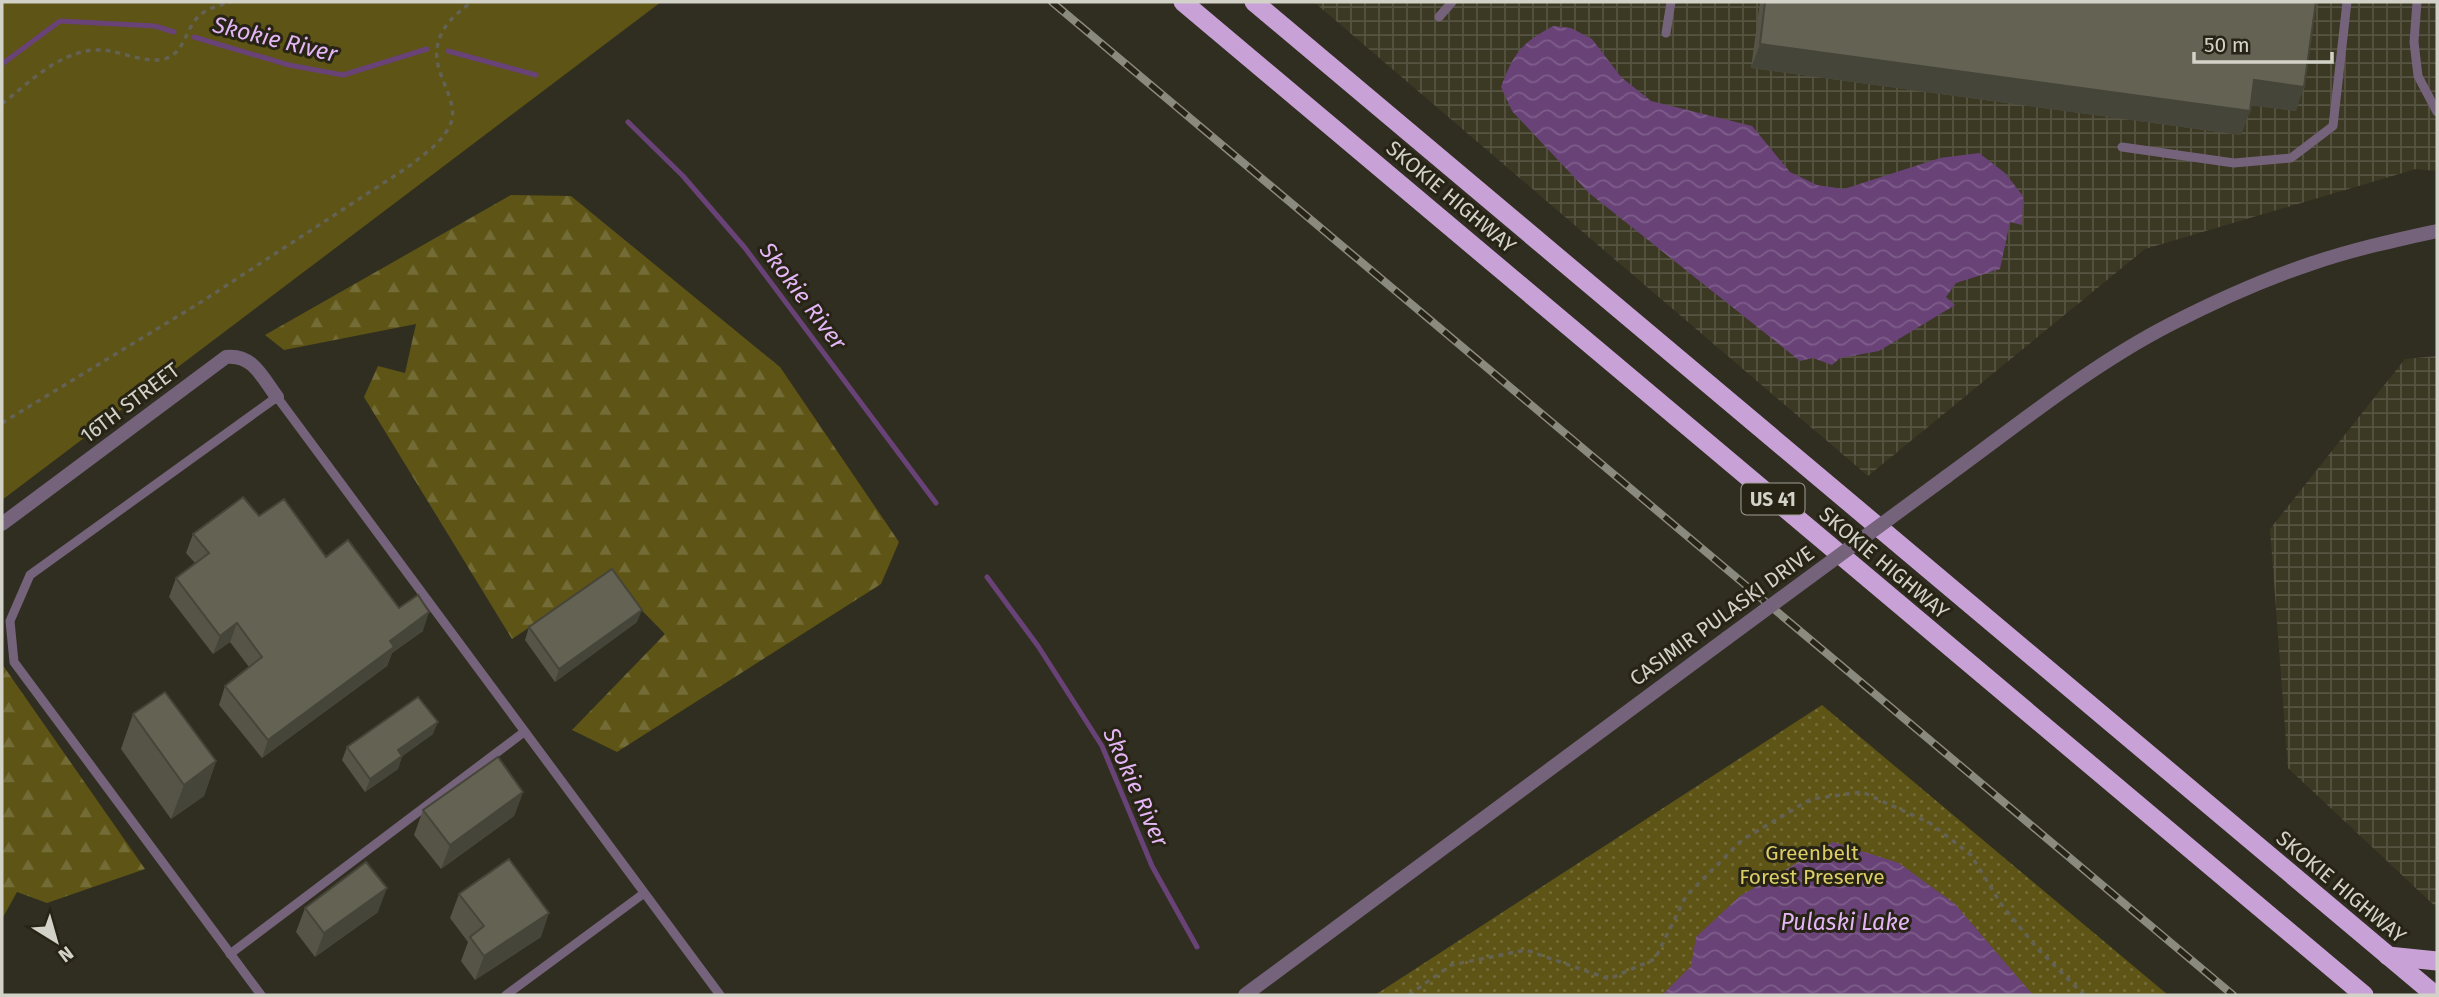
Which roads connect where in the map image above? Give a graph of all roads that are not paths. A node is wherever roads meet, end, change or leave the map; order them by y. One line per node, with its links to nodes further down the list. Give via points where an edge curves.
1 (1183, 2): 23 (highway, SKOKIE HIGHWAY / US 41)
2 (1254, 2): 17 (highway, SKOKIE HIGHWAY / US 41)
3 (1452, 2): 7 (lane)
4 (1671, 2): 8 (lane)
5 (2347, 2): 10 (lane, via 2333,125 2302,151 2291,158 2234,163)
6 (2417, 2): 9 (lane, via 2417,76)
7 (1439, 17)
8 (1665, 33)
9 (2437, 112)
10 (2122, 146)
11 (2437, 231): 22 (street, CASIMIR PULASKI DRIVE, bridge, via 2312,263 2237,293 2170,325 2090,372)
12 (277, 397): 13 (street, 16TH STREET, via 249,360 226,357); 14 (lane); 16 (lane, via 30,575 9,621 14,662)
13 (2, 524)
14 (524, 732): 15 (lane); 16 (lane)
15 (643, 894): 20 (lane); 21 (lane)
16 (230, 954): 19 (lane)
17 (2388, 956): 18 (highway); 24 (highway, SKOKIE HIGHWAY / US 41)
18 (2437, 961)
19 (261, 995)
20 (506, 995)
21 (720, 995)
22 (1245, 995)
23 (2364, 995)
24 (2435, 995)

